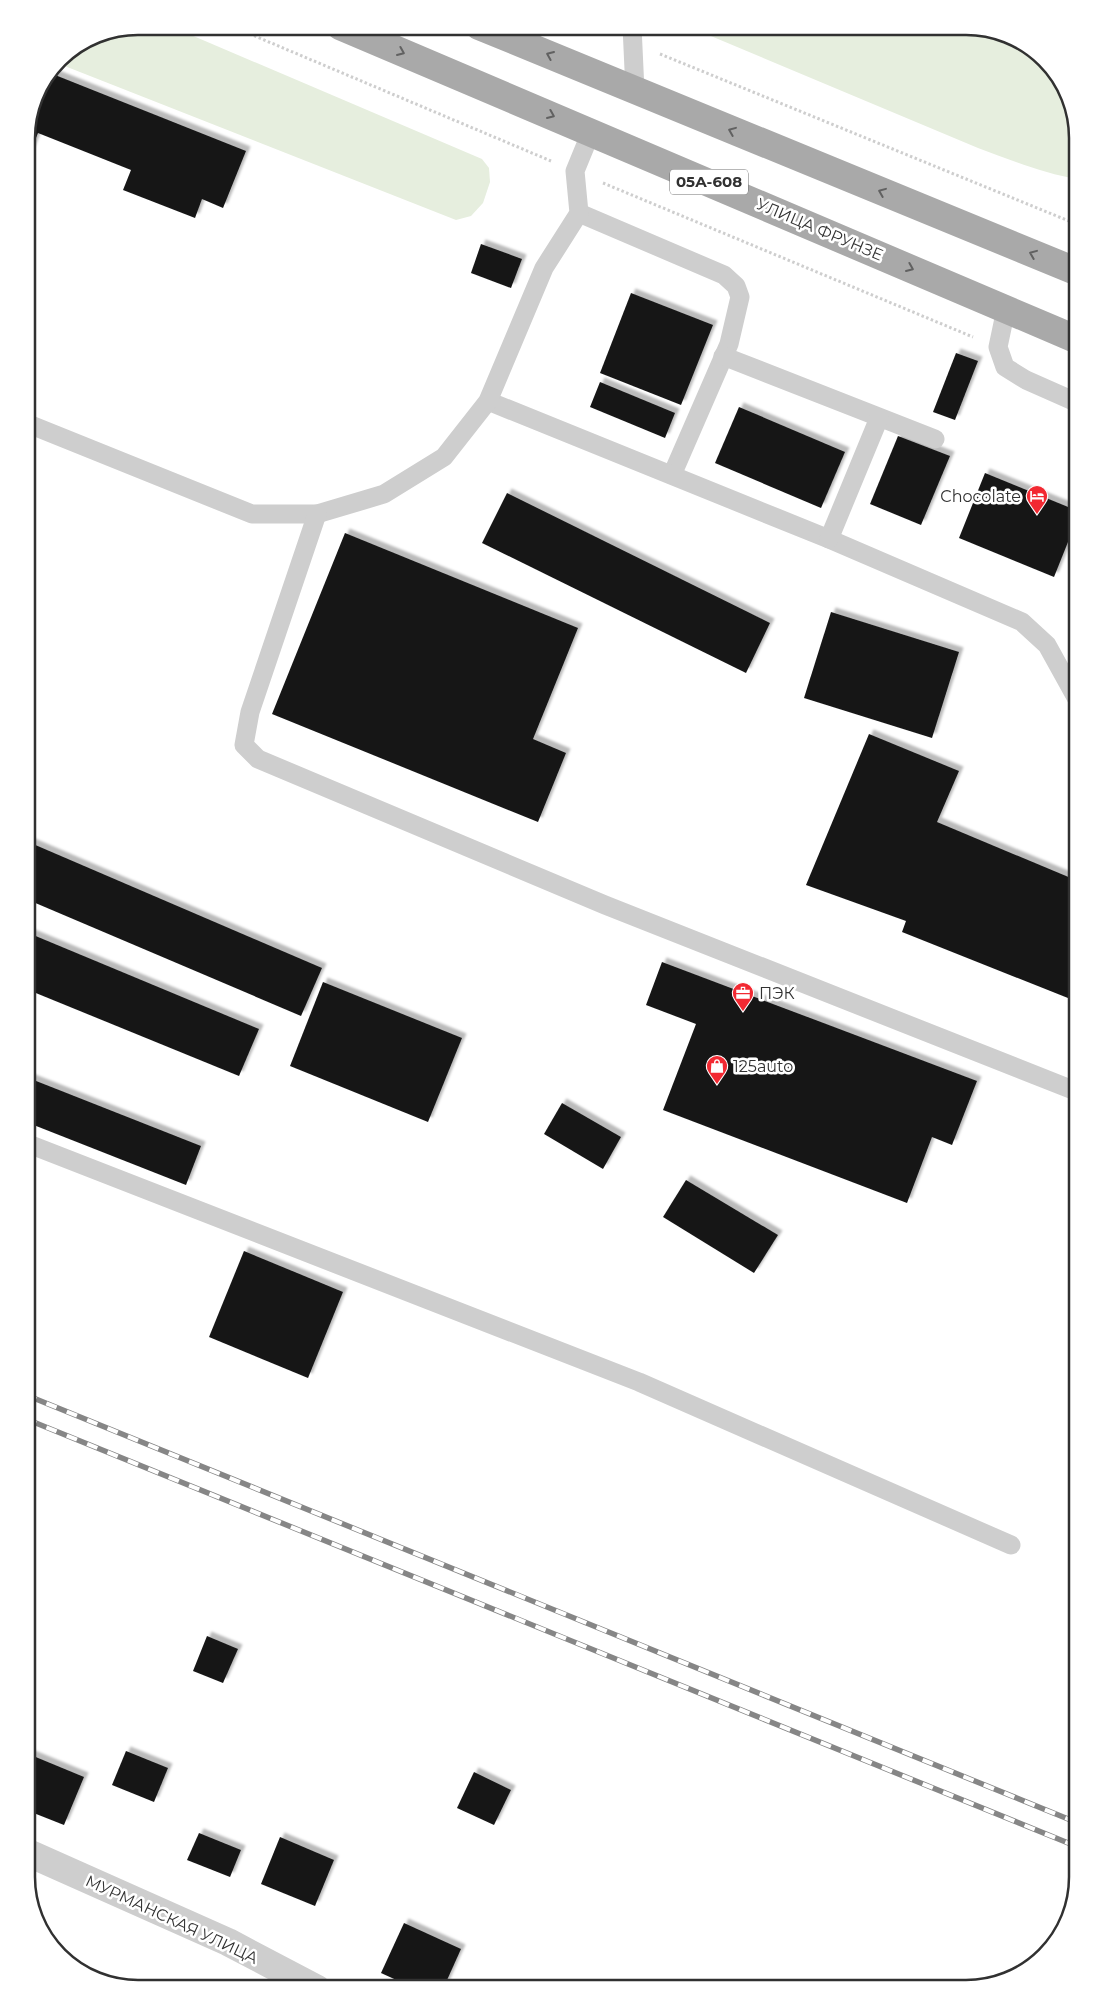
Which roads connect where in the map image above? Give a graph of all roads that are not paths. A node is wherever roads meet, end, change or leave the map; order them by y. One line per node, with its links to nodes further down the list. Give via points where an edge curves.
1 (361, 35): 5 (main road, УЛИЦА ФРУНЗЕ / 05А-608, one-way to 5)
2 (501, 35): 4 (main road, one-way to 2)
3 (633, 35): 4 (lane)
4 (635, 91): 7 (main road, one-way to 4)
5 (590, 132): 6 (lane, via 575,171); 8 (main road, УЛИЦА ФРУНЗЕ / 05А-608, one-way to 8)
6 (578, 213): 10 (lane, via 724,275 736,286 740,297); 12 (lane, via 544,268)
7 (1069, 268)
8 (1006, 309): 9 (main road, УЛИЦА ФРУНЗЕ / 05А-608); 11 (lane, via 998,347 1005,367)
9 (1069, 336)
10 (723, 356): 13 (lane); 16 (lane)
11 (1069, 399)
12 (488, 401): 16 (lane); 17 (lane, via 444,457 384,494)
13 (879, 418): 15 (lane); 18 (lane)
14 (35, 427): 17 (lane, via 252,514)
15 (935, 439)
16 (672, 475): 18 (lane)
17 (317, 514): 20 (lane, via 250,712 244,745 258,758 605,905)
18 (829, 540): 19 (lane, via 1022,622 1047,645)
19 (1069, 685)
20 (1069, 1088)
21 (35, 1147): 22 (lane, via 639,1382)
22 (1012, 1545)
23 (35, 1856): 24 (street, МУРМАНСКАЯ УЛИЦА, via 228,1942)
24 (300, 1980)

